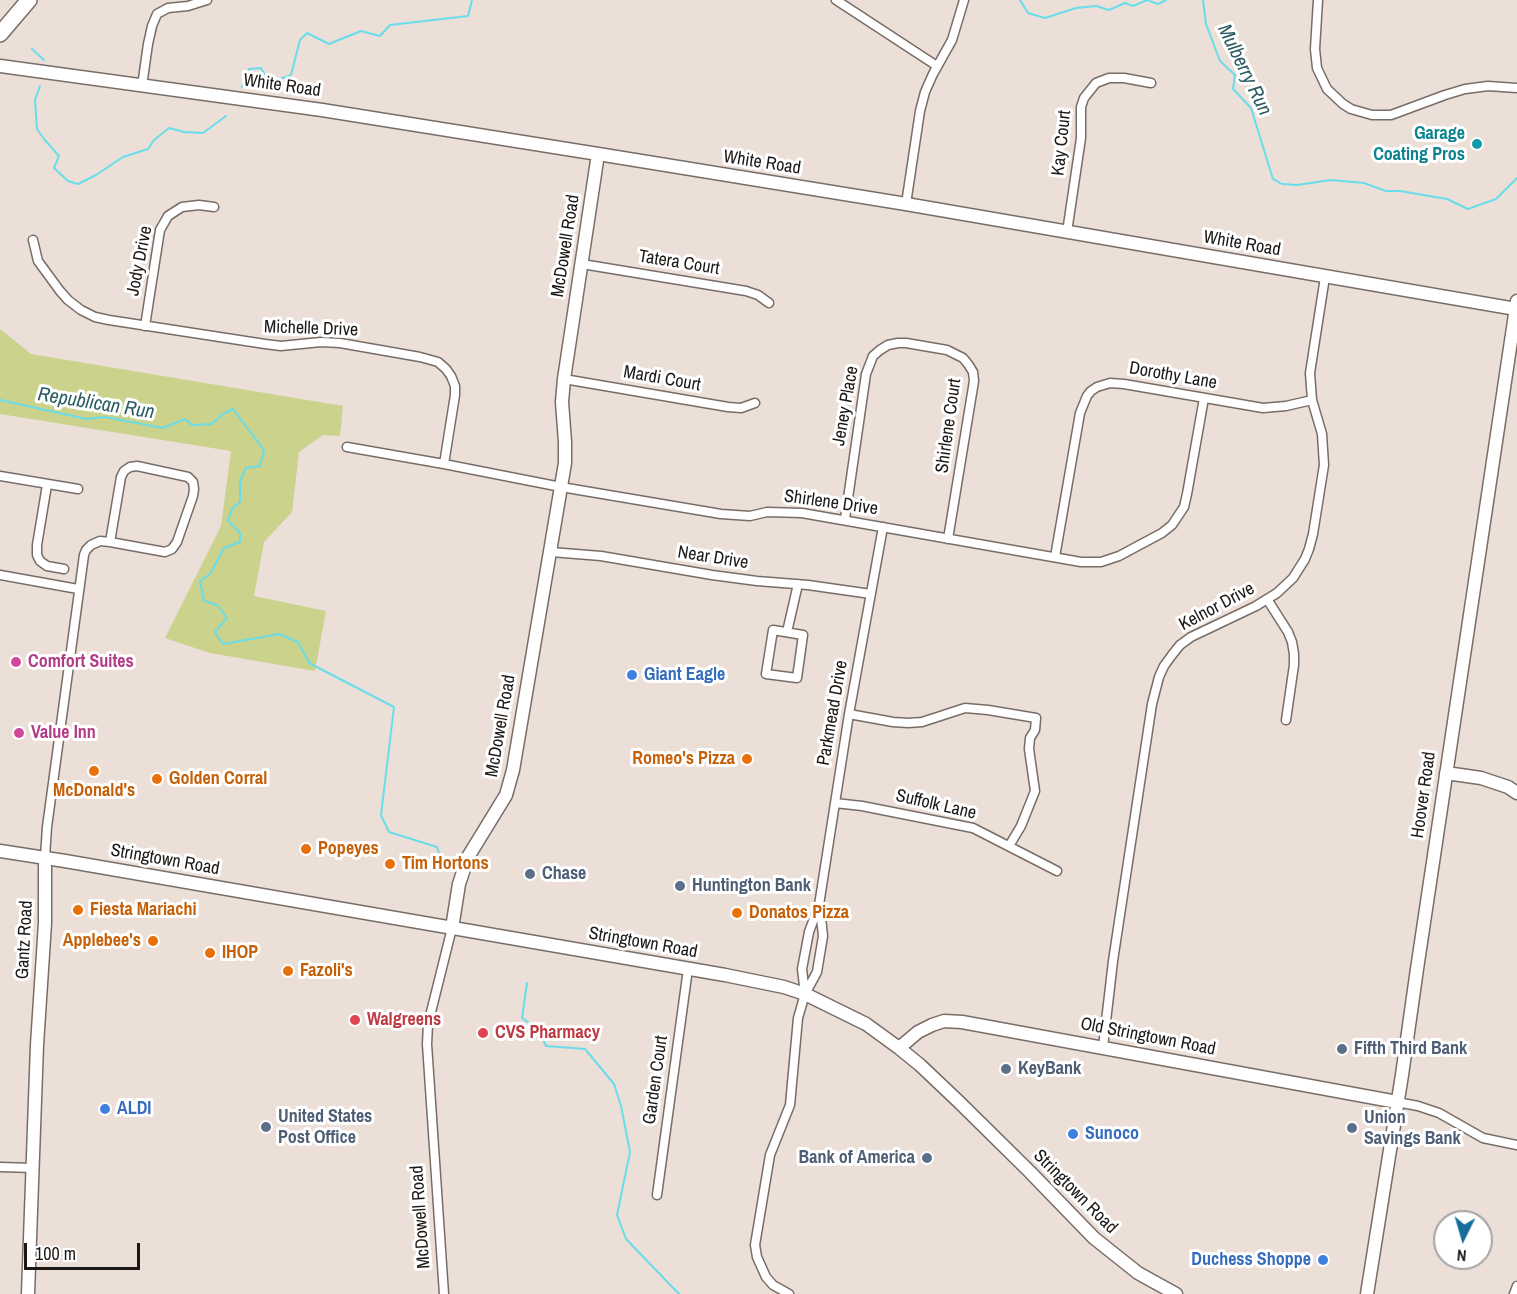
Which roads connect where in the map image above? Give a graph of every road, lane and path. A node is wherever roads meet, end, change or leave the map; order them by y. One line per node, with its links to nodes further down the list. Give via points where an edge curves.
1 (29, 0): 6 (highway)
2 (207, 0): 10 (street, via 156,14)
3 (836, 0): 8 (street)
4 (964, 0): 8 (street, via 952,40)
5 (1318, 0): 11 (street, via 1317,68 1327,89 1351,109 1391,115 1464,89)
6 (0, 34)
7 (0, 66): 10 (street, White Road)
8 (937, 66): 13 (street, via 920,111)
9 (1152, 83): 15 (street, Kay Court, via 1109,78 1096,83 1084,98)
10 (142, 86): 12 (street, White Road)
11 (1517, 88)
12 (598, 154): 13 (street, White Road); 17 (street, McDowell Road)
13 (906, 204): 15 (street, White Road)
14 (214, 207): 21 (street, Jody Drive, via 182,207 168,216 160,230)
15 (1067, 232): 18 (street, White Road)
16 (33, 240): 21 (street, Michelle Drive, via 38,261 68,300 81,310)
17 (582, 264): 19 (street, Tatera Court, via 746,291); 23 (street, McDowell Road)
18 (1325, 277): 20 (street, White Road); 25 (street, Kelnor Drive, via 1310,373)
19 (769, 303)
20 (1517, 307): 48 (street, Hoover Road)
21 (145, 326): 28 (street, Michelle Drive, via 281,346 340,343 438,362 451,376 455,395)
22 (926, 346): 33 (street, Jeney Place, via 888,345 873,356 866,374); 35 (street, Shirlene Court, via 963,358 973,372)
23 (564, 379): 26 (street, Mardi Court, via 728,407); 31 (street, McDowell Road, via 565,453)
24 (1204, 398): 25 (street, Dorothy Lane, via 1263,408); 38 (street, Shirlene Drive, via 1184,507 1172,525 1110,560 1091,563); 38 (street, Dorothy Lane, via 1110,383 1091,391 1080,413)
25 (1312, 400): 44 (street, Kelnor Drive, via 1324,458 1313,534 1305,559 1293,578)
26 (754, 403)
27 (348, 447): 28 (street, Shirlene Drive)
28 (444, 464): 31 (street, Shirlene Drive)
29 (0, 476): 30 (street)
30 (47, 485): 32 (street); 39 (street, via 37,555 47,566)
31 (561, 487): 33 (street, Shirlene Drive, via 721,514 802,513); 37 (street, McDowell Road)
32 (78, 489)
33 (844, 519): 34 (street, Shirlene Drive)
34 (884, 527): 35 (street, Shirlene Drive); 43 (street, Parkmead Drive)
35 (948, 538): 38 (street, Shirlene Drive)
36 (110, 542): 36 (street, via 165,552 172,549 193,496 193,482 188,477 138,466 124,471); 42 (street, Gantz Road, via 100,541 86,550)
37 (550, 552): 41 (street, Near Drive); 56 (street, McDowell Road, via 510,784 468,857)
38 (1055, 557)
39 (64, 569)
40 (0, 575): 42 (street)
41 (798, 584): 43 (street, Near Drive); 45 (street)
42 (78, 589): 53 (street, Gantz Road)
43 (871, 594): 46 (street, Parkmead Drive)
44 (1267, 599): 47 (street, via 1288,632 1294,654); 59 (street, Kelnor Drive, via 1191,637 1172,655 1159,677)
45 (787, 632): 45 (street, via 772,630 766,674 797,678 803,634)
46 (849, 714): 50 (street, Parkmead Drive); 51 (street, via 908,723 965,708 1036,718 1029,749 1035,791)
47 (1286, 720)
48 (1446, 773): 49 (street, via 1489,781); 61 (street, Hoover Road)
49 (1517, 793)
50 (835, 803): 51 (street, Suffolk Lane, via 963,825); 55 (street, Parkmead Drive)
51 (1009, 846): 54 (street, Suffolk Lane)
52 (0, 851): 53 (street, Stringtown Road)
53 (45, 857): 56 (street, Stringtown Road); 64 (street, Gantz Road)
54 (1057, 871)
55 (819, 904): 58 (street, Parkmead Drive, via 802,968); 58 (street, Parkmead Drive, via 823,936 817,972)
56 (452, 928): 57 (street, Stringtown Road); 68 (street, McDowell Road, via 428,1024 427,1044)
57 (688, 969): 58 (street, Stringtown Road); 65 (street, Garden Court)
58 (805, 994): 60 (street, Stringtown Road, via 866,1024); 69 (street, Parkmead Drive, via 798,1018 790,1105 770,1155 755,1245 766,1277)
59 (1103, 1047): 60 (street, Old Stringtown Road, via 949,1021 926,1027); 61 (street, Old Stringtown Road)
60 (899, 1048): 70 (street, Stringtown Road, via 966,1109 1094,1238 1138,1273)
61 (1396, 1102): 62 (street, via 1439,1113 1482,1138); 71 (street, Hoover Road)
62 (1517, 1144)
63 (0, 1167): 64 (street)
64 (33, 1168): 67 (street, Gantz Road)
65 (657, 1195)
66 (1517, 1286): 72 (street)
67 (27, 1294)
68 (444, 1294)
69 (789, 1294)
70 (1176, 1294)
71 (1367, 1294)
72 (1514, 1294)

